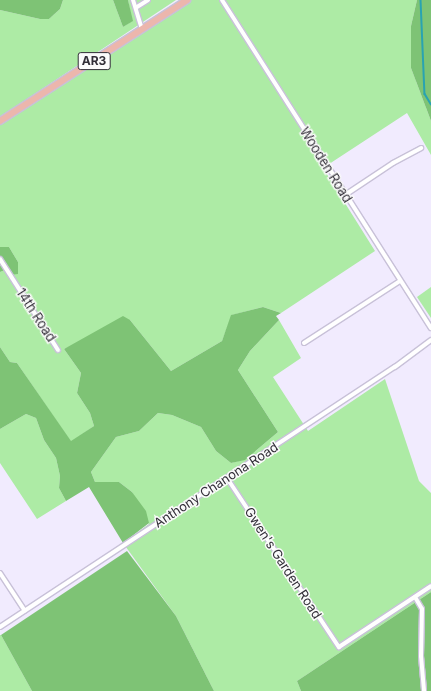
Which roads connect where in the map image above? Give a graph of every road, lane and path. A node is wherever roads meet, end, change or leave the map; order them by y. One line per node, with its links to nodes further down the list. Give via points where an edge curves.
1 (133, 0): 5 (street)
2 (148, 0): 5 (street)
3 (187, 0): 6 (main road, AR3)
4 (222, 0): 9 (street, Wooden Road)
5 (137, 7): 6 (street, via 136,13)
6 (142, 29): 7 (main road, AR3)
7 (0, 121)
8 (421, 148): 9 (street)
9 (345, 195): 11 (street, Wooden Road)
10 (0, 259): 15 (street, 14th Road)
11 (400, 281): 12 (street, Wooden Road); 14 (street)
12 (431, 328)
13 (431, 340): 16 (street, Anthony Chanona Road)
14 (304, 343)
15 (58, 350)
16 (227, 478): 19 (street, Gwen's Garden Road, via 339,648); 20 (street, Anthony Chanona Road)
17 (0, 573): 20 (street)
18 (431, 586): 19 (street)
19 (415, 597): 22 (street, via 422,609 421,656)
20 (25, 611): 21 (street, Anthony Chanona Road)
21 (0, 627)
22 (424, 691)

